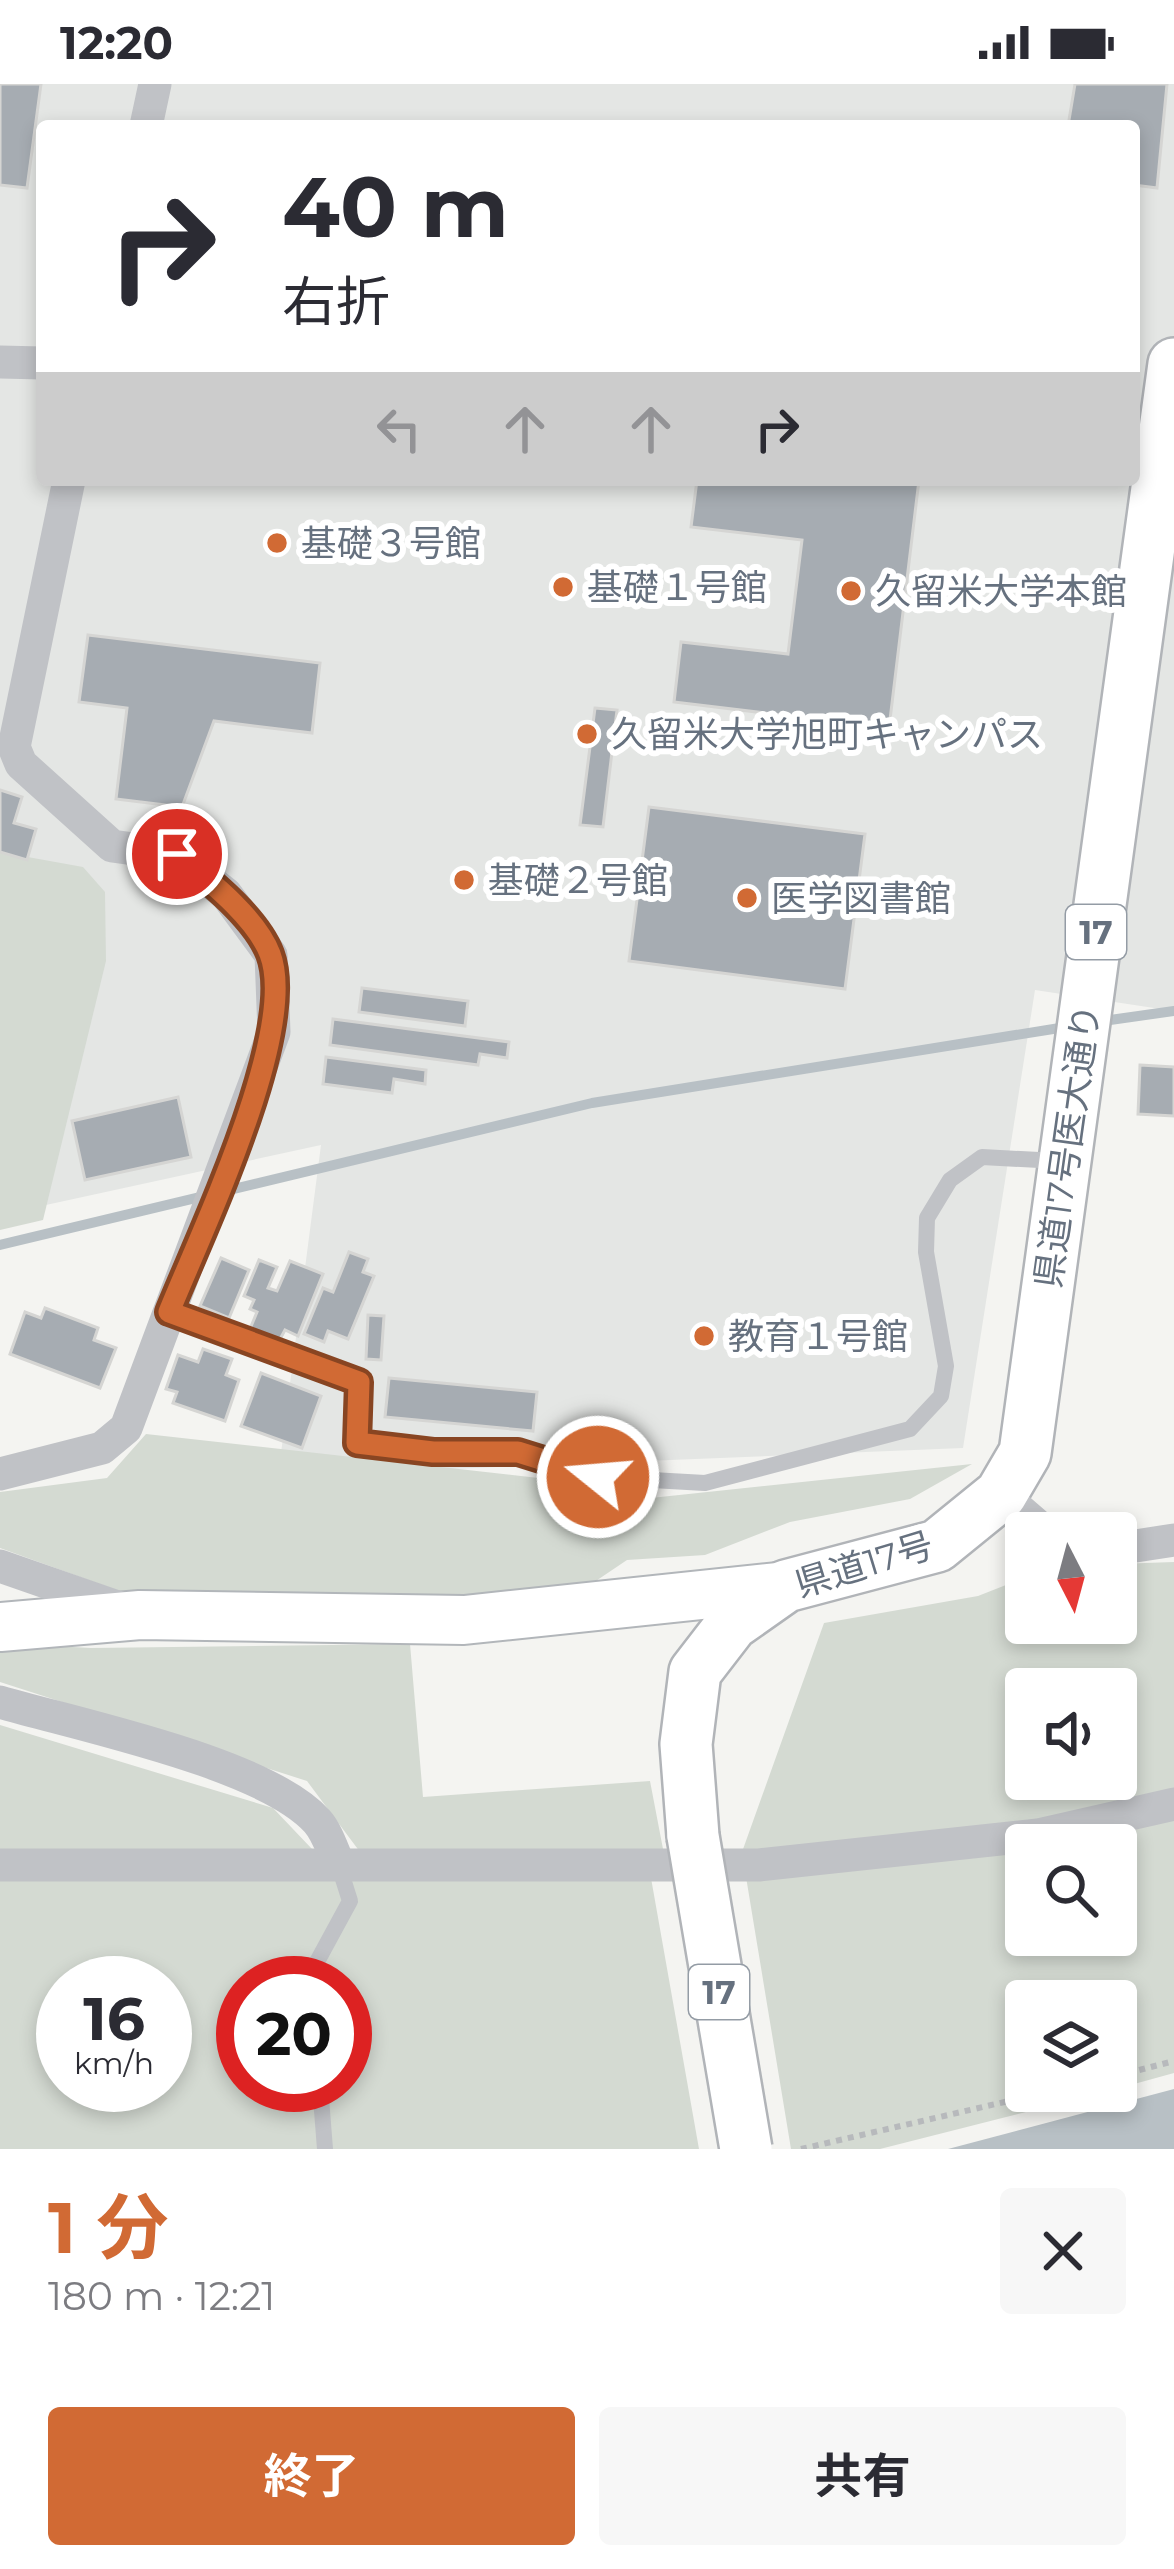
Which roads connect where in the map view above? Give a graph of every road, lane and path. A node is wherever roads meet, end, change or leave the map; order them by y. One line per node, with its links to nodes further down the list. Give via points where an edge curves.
1 (155, 84): 2 (street)
2 (147, 120)
3 (0, 362): 4 (street)
4 (36, 363)
5 (1174, 364): 7 (main road, 県道17号医大通り / 17)
6 (68, 486): 8 (street, via 22,695 14,747 21,764 112,846 177,854 226,894 271,955 274,1032)
7 (1065, 1162): 8 (lane, via 982,1157 938,1199 927,1218 926,1252 946,1366 941,1396 910,1429 705,1483 598,1477 518,1452 357,1443 359,1382); 10 (main road, 県道17号医大通り / 17, via 1025,1453)
8 (169, 1312): 9 (street, via 126,1428 102,1448)
9 (0, 1474)
10 (1000, 1494): 11 (street); 15 (main road, 県道17号 / 17, via 937,1546)
11 (1021, 1512)
12 (1171, 1542): 13 (street)
13 (1137, 1546)
14 (0, 1566): 16 (street)
15 (786, 1586): 16 (street, via 464,1620); 28 (main road, 県道17号 / 17, bridge, via 732,1624 695,1672 686,1744 692,1836)
16 (140, 1615): 17 (street)
17 (0, 1627)
18 (0, 1702): 20 (street, via 202,1762 290,1798 320,1824)
19 (1174, 1804): 20 (street, via 1038,1835 759,1865)
20 (338, 1862): 21 (street); 22 (lane, via 350,1901)
21 (0, 1864)
22 (320, 1956)
23 (1174, 2061): 24 (path)
24 (1137, 2071)
25 (1005, 2102): 29 (path)
26 (322, 2112): 27 (lane)
27 (325, 2149)
28 (746, 2149)
29 (801, 2149)

